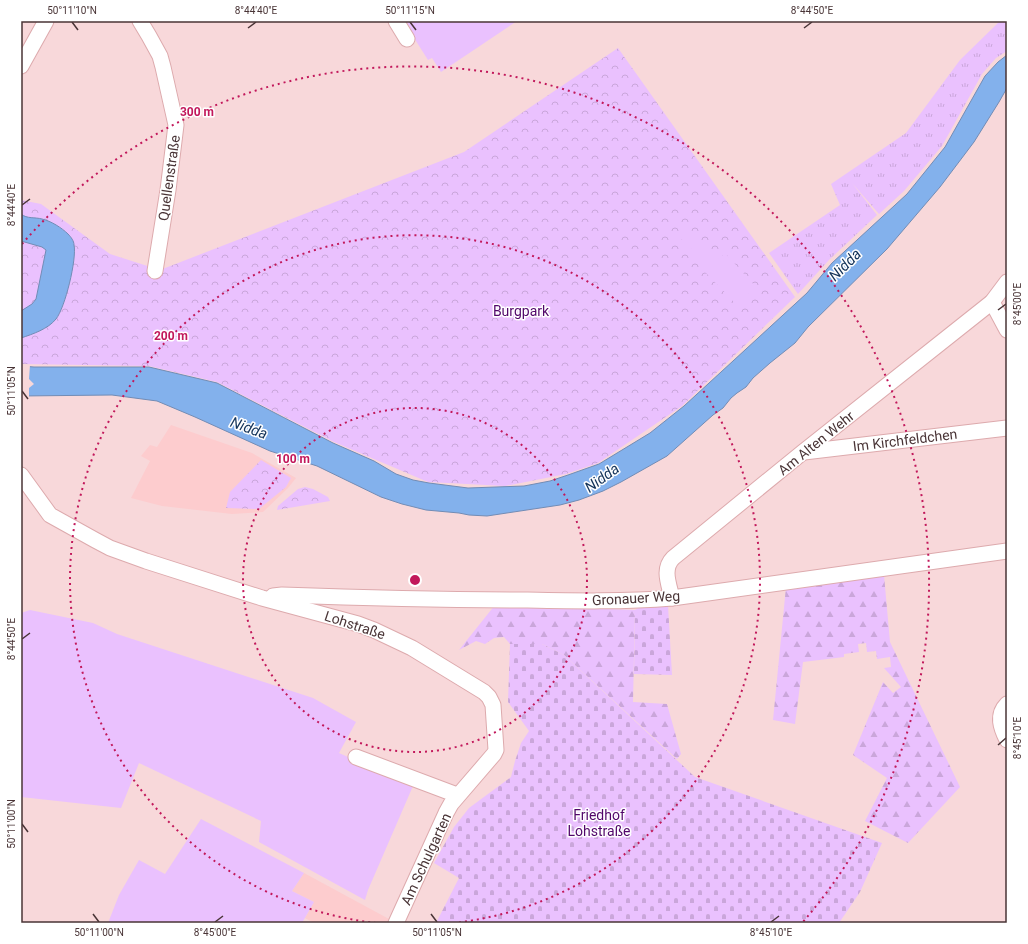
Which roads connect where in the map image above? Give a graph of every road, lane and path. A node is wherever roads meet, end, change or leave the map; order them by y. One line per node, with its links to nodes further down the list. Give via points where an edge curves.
1 (46, 21): 5 (street)
2 (140, 21): 6 (street, Quellenstraße, via 160,56 176,125)
3 (396, 21): 4 (street)
4 (407, 39)
5 (21, 66)
6 (155, 271)
7 (1007, 282): 8 (street, Am Alten Wehr)
8 (992, 302): 9 (street); 11 (street, Am Alten Wehr)
9 (1007, 330)
10 (1007, 428): 11 (street, Im Kirchfeldchen)
11 (803, 452): 15 (street, Am Alten Wehr, via 670,561 666,575)
12 (21, 475): 14 (street, Lohstraße, via 50,515 110,548 146,562)
13 (1007, 551): 15 (street, Gronauer Weg)
14 (262, 598): 15 (street, Gronauer Weg, via 282,595 614,601); 19 (street, Lohstraße, via 358,624 381,633 428,657 489,697 493,705 496,750)
15 (672, 598)
16 (1007, 704): 17 (street, via 1000,719)
17 (1007, 740)
18 (356, 757): 19 (street)
19 (457, 796): 20 (street, Am Schulgarten, via 446,813)
20 (396, 923)

